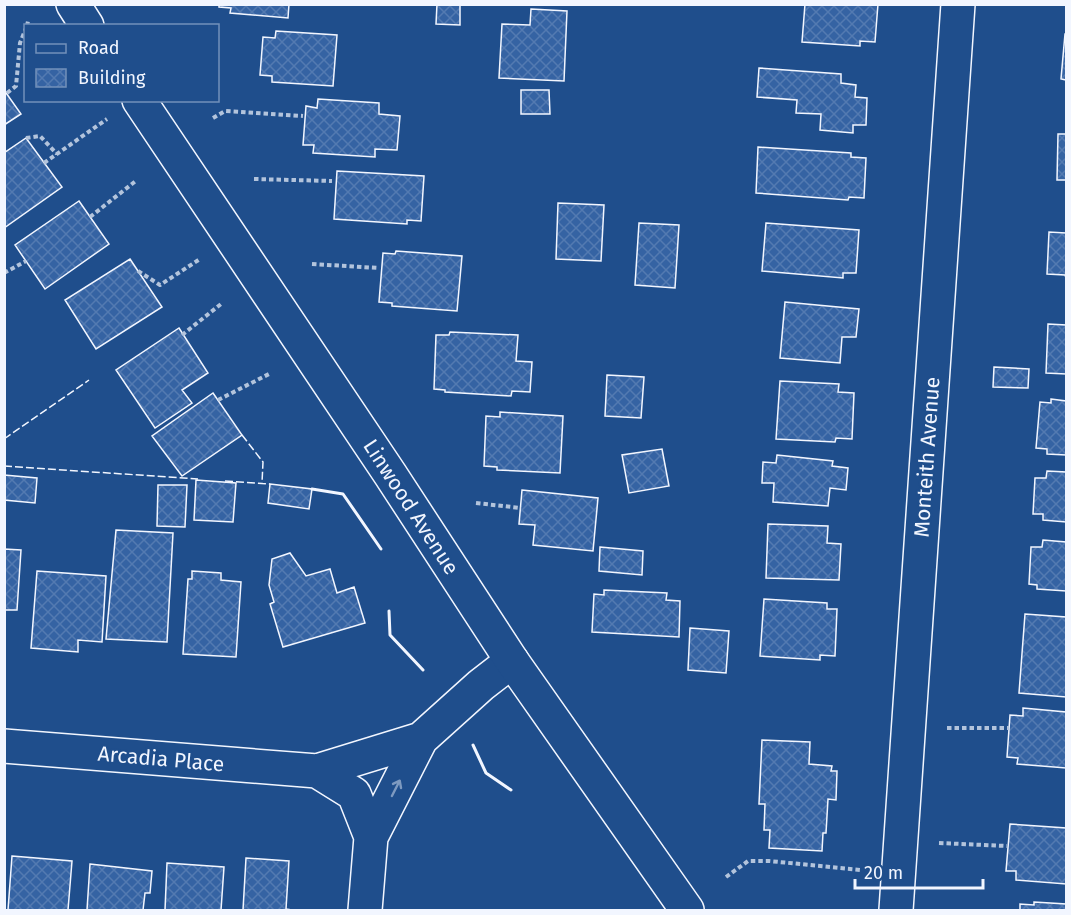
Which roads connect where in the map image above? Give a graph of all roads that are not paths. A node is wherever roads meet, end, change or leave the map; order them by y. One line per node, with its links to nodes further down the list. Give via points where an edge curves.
1 (73, 4): 3 (street)
2 (958, 4): 12 (street, Monteith Avenue)
3 (86, 24)
4 (140, 102): 5 (street, Linwood Avenue)
5 (512, 661): 6 (street, Arcadia Place); 11 (street, Linwood Avenue)
6 (421, 739): 8 (street, Arcadia Place); 9 (street, Arcadia Place, one-way to 6)
7 (4, 746): 8 (street, Arcadia Place)
8 (317, 771): 9 (street, Arcadia Place, via 354,795)
9 (370, 837): 10 (street, Arcadia Place)
10 (365, 910)
11 (687, 910)
12 (896, 910)

